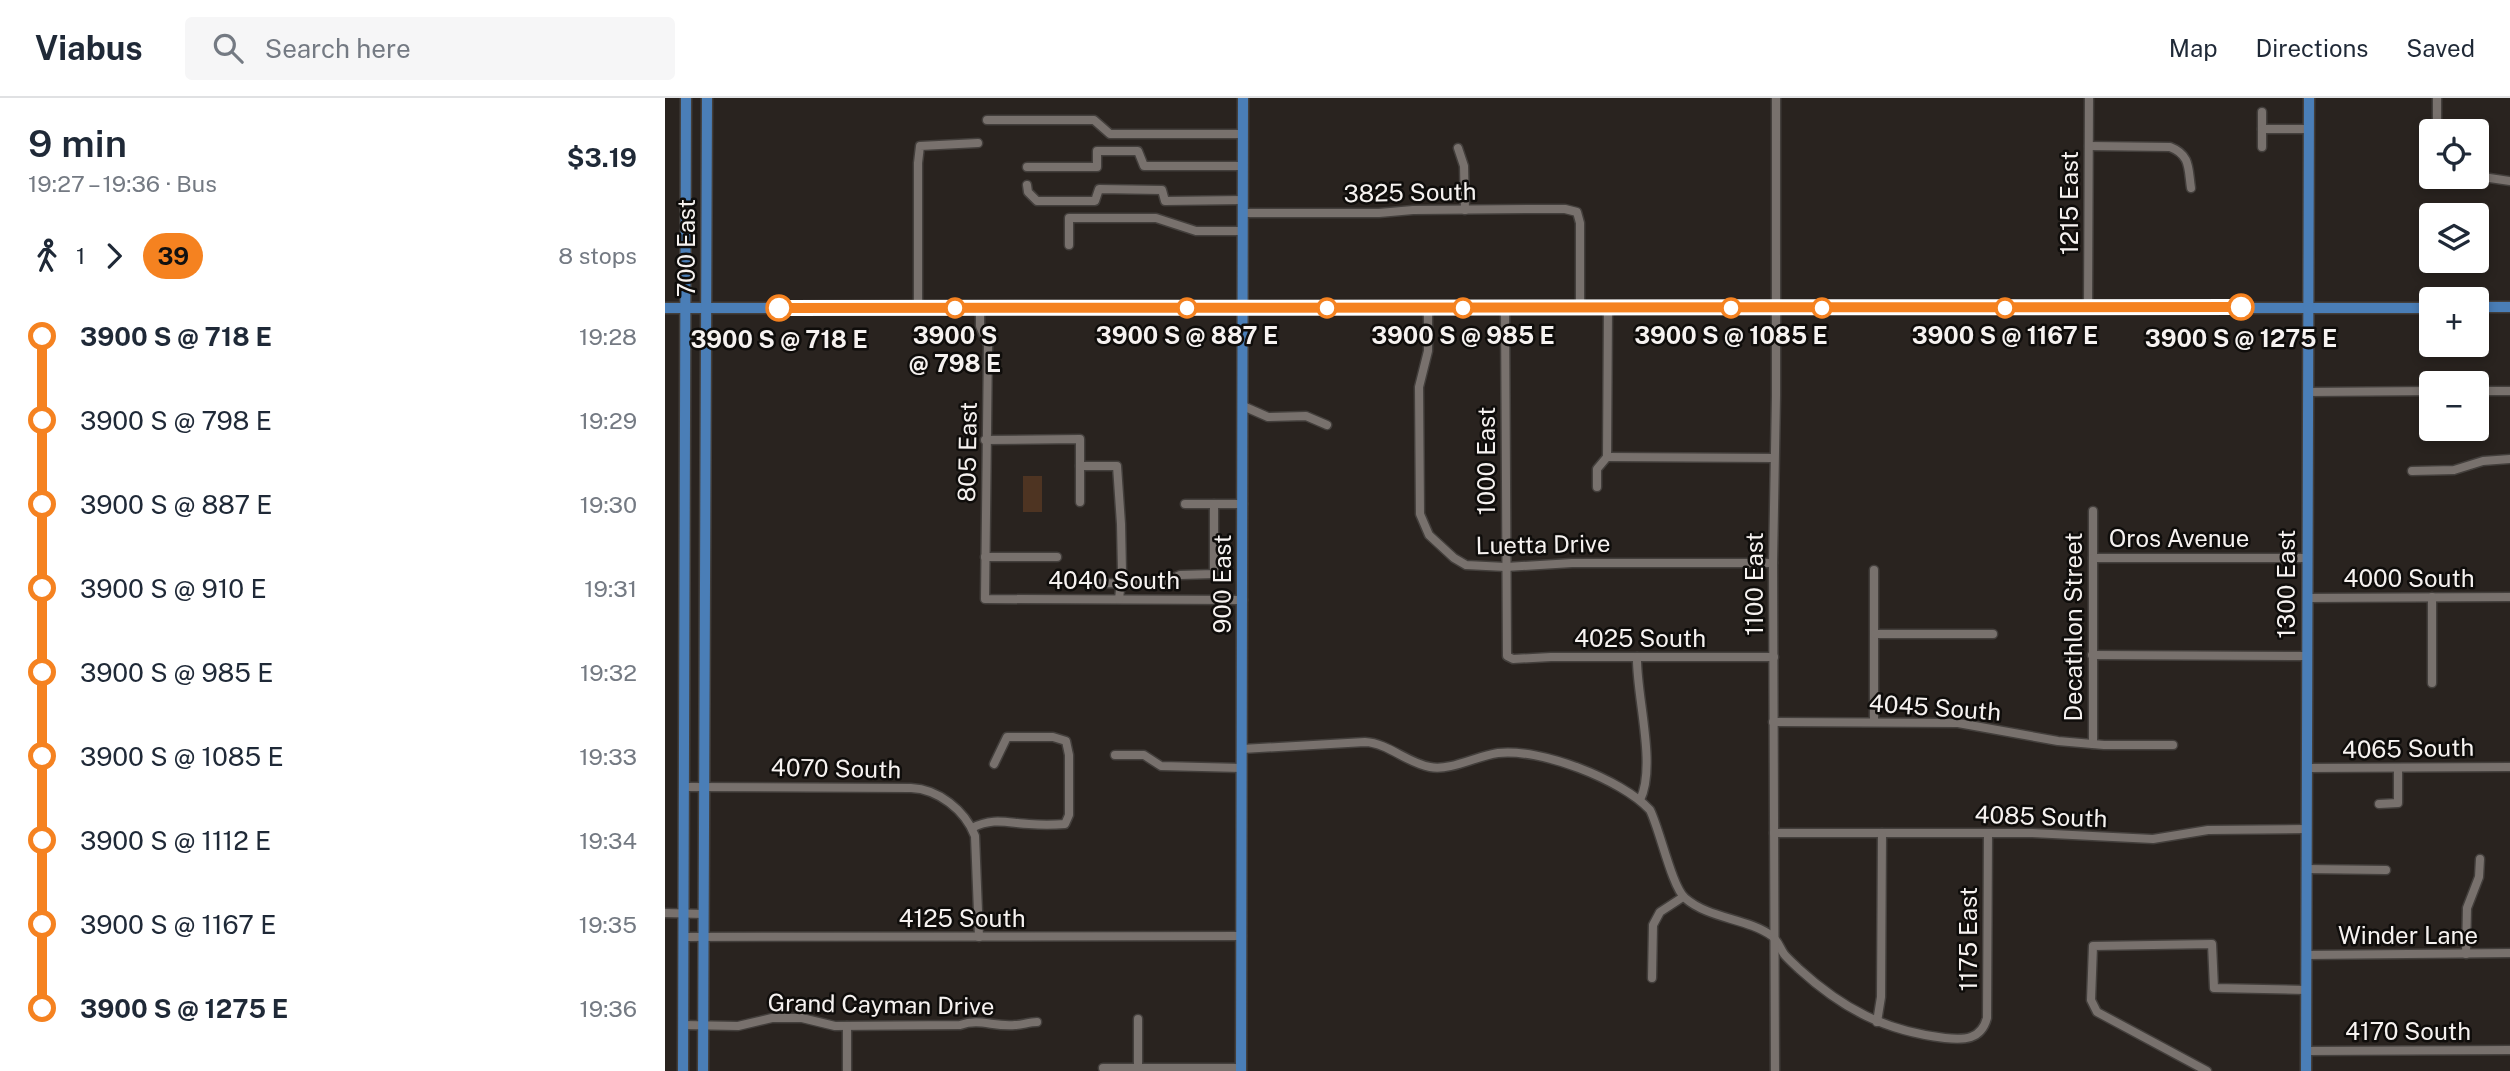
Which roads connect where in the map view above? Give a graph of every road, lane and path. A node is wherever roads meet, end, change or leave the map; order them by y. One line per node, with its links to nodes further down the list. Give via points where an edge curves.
1 (1243, 98): 13 (main road, 900 East)
2 (1776, 98): 42 (street, 1100 East)
3 (2089, 98): 15 (street, 1215 East)
4 (2309, 98): 12 (main road, 1300 East)
5 (2437, 98): 9 (street)
6 (686, 103): 7 (main road); 33 (main road, 700 East)
7 (707, 103): 34 (main road, 700 East)
8 (2262, 112): 11 (street)
9 (2437, 119)
10 (987, 120): 13 (street, via 1094,120 1111,134)
11 (2262, 129): 12 (street); 16 (street)
12 (2308, 129): 29 (main road, 1300 East)
13 (1243, 134): 18 (main road, 900 East)
14 (978, 143): 35 (street, via 921,146)
15 (2089, 146): 23 (street, via 2181,151); 43 (street, 1215 East)
16 (2262, 147)
17 (1458, 148): 25 (street, via 1464,166)
18 (1243, 166): 19 (street, via 1144,166 1138,151 1097,151 1097,167); 24 (main road, 900 East)
19 (1027, 167)
20 (2489, 178): 21 (street)
21 (2510, 181)
22 (1027, 185): 24 (street, via 1037,201 1095,201 1099,189 1162,190 1165,201)
23 (2191, 188)
24 (1243, 200): 26 (main road, 900 East)
25 (1465, 210): 26 (street, 3825 South); 40 (street, 3825 South, via 1577,212)
26 (1243, 213): 27 (main road, 900 East)
27 (1243, 231): 28 (street, via 1196,231 1156,218 1069,218); 37 (main road, 900 East)
28 (1069, 245)
29 (2309, 307): 43 (main road); 44 (main road); 45 (main road, 1300 East)
30 (2489, 307): 31 (main road)
31 (2510, 307)
32 (665, 308): 33 (main road)
33 (686, 308): 34 (main road); 97 (main road, 700 East)
34 (706, 308): 35 (main road); 98 (main road, 700 East)
35 (918, 308): 36 (main road)
36 (980, 308): 37 (main road); 51 (street, 805 East, via 980,326 988,345)
37 (1243, 308): 38 (main road); 49 (main road, 900 East)
38 (1428, 308): 39 (main road); 68 (street, Luetta Drive, via 1428,351 1419,396 1419,503 1424,527 1439,546 1466,565)
39 (1506, 308): 40 (main road); 68 (street, 1000 East)
40 (1580, 308): 41 (main road)
41 (1608, 308): 42 (main road); 52 (street)
42 (1777, 308): 43 (main road); 53 (street, 1100 East)
43 (2088, 308)
44 (2419, 308)
45 (2308, 391): 46 (street); 66 (main road, 1300 East)
46 (2419, 391)
47 (2489, 391): 48 (street)
48 (2510, 391)
49 (1243, 406): 50 (street, via 1263,416 1306,416); 60 (main road, 900 East)
50 (1327, 425)
51 (985, 440): 55 (street, via 1080,439); 63 (street, 805 East)
52 (1607, 457): 53 (street); 57 (street, via 1598,469)
53 (1774, 458): 67 (street, 1100 East)
54 (2510, 459): 56 (street, via 2454,470)
55 (1080, 466): 58 (street); 71 (street, via 1117,466)
56 (2412, 471)
57 (1598, 487)
58 (1080, 502)
59 (1214, 503): 60 (street); 61 (street); 71 (street, via 1214,574 1180,575 1164,583)
60 (1243, 503): 77 (main road, 900 East)
61 (1185, 504)
62 (2092, 511): 65 (street, Decathlon Street)
63 (985, 557): 64 (street); 75 (street, 805 East)
64 (1057, 557)
65 (2093, 558): 66 (street, Oros Avenue); 80 (street, Decathlon Street)
66 (2308, 558): 74 (main road, 1300 East)
67 (1773, 563): 68 (street, Luetta Drive); 84 (street, 1100 East)
68 (1506, 567): 81 (street, 1000 East)
69 (1874, 570): 78 (street)
70 (1092, 583): 71 (street)
71 (1119, 584): 76 (street)
72 (2432, 597): 73 (street, 4000 South); 74 (street, 4000 South); 85 (street)
73 (2510, 597)
74 (2307, 598): 82 (main road, 1300 East)
75 (985, 599): 76 (street, 4040 South)
76 (1119, 599): 77 (street, 4040 South)
77 (1243, 600): 90 (main road, 900 East)
78 (1875, 634): 79 (street); 87 (street)
79 (1993, 634)
80 (2092, 655): 82 (street); 88 (street, Decathlon Street)
81 (1507, 656): 83 (street, 4025 South)
82 (2307, 656): 95 (main road, 1300 East)
83 (1637, 657): 84 (street, 4025 South); 99 (street, via 1645,730 1645,784)
84 (1774, 657): 86 (street, 1100 East)
85 (2432, 683)
86 (1773, 722): 87 (street, 4045 South); 103 (street, 1100 East)
87 (1874, 722): 88 (street, 4045 South, via 1979,725)
88 (2092, 744): 89 (street, 4045 South)
89 (2173, 745)
90 (1242, 749): 94 (main road, 900 East); 99 (street, via 1371,742 1436,768 1498,753 1521,754 1588,771)
91 (1115, 755): 94 (street, via 1144,755 1161,766)
92 (994, 764): 101 (street, via 1007,737 1066,741 1069,815 1065,824 999,820)
93 (2510, 767): 96 (street, 4065 South)
94 (1242, 768): 113 (main road, 900 East)
95 (2307, 768): 96 (street, 4065 South); 102 (main road, 1300 East)
96 (2397, 768): 100 (street, via 2398,803)
97 (684, 787): 98 (street, 4070 South); 111 (main road, 700 East)
98 (704, 787): 101 (street, 4070 South, via 922,789 944,798); 112 (main road, 700 East)
99 (1640, 800): 109 (street, via 1655,821)
100 (2379, 804)
101 (972, 828): 116 (street, via 977,844)
102 (2306, 829): 105 (street, 4085 South, via 2215,830 2153,839); 107 (main road, 1300 East)
103 (1774, 833): 104 (street, 4085 South); 117 (street, 1100 East)
104 (1882, 833): 105 (street, 4085 South); 125 (street)
105 (1988, 833): 125 (street, 1175 East, via 1987,1018 1980,1032 1960,1039 1915,1034)
106 (2480, 859): 119 (street, via 2479,877 2467,908)
107 (2306, 869): 108 (street); 120 (main road, 1300 East)
108 (2386, 870)
109 (1683, 897): 117 (street); 121 (street, via 1653,925)
110 (665, 913): 111 (street)
111 (684, 914): 112 (street); 114 (main road, 700 East)
112 (704, 914): 115 (main road, 700 East)
113 (1242, 936): 116 (street, 4125 South); 133 (main road, 900 East)
114 (684, 937): 115 (street, 4125 South); 126 (main road, 700 East)
115 (704, 937): 116 (street, 4125 South); 127 (main road, 700 East)
116 (979, 937)
117 (1775, 938): 125 (street, via 1785,954 1828,993); 137 (street, 1100 East)
118 (2510, 953): 119 (street, Winder Lane)
119 (2466, 954): 120 (street, Winder Lane)
120 (2306, 955): 122 (main road, 1300 East)
121 (1652, 978)
122 (2306, 990): 130 (main road, 1300 East); 138 (street, via 2214,988 2212,944 2093,946 2091,1000 2097,1012)
123 (1138, 1019): 132 (street)
124 (1037, 1021): 128 (street, Grand Cayman Drive, via 1014,1026 974,1020 960,1026)
125 (1877, 1021)
126 (683, 1026): 127 (street, Grand Cayman Drive); 134 (main road, 700 East)
127 (703, 1026): 128 (street, Grand Cayman Drive, via 802,1018); 135 (main road, 700 East)
128 (847, 1026): 136 (street)
129 (2510, 1050): 130 (street, 4170 South)
130 (2306, 1051): 139 (main road, 1300 East)
131 (1103, 1068): 132 (street)
132 (1138, 1068): 133 (street)
133 (1241, 1069)
134 (683, 1071)
135 (703, 1071)
136 (847, 1071)
137 (1775, 1071)
138 (2207, 1071)
139 (2306, 1071)

